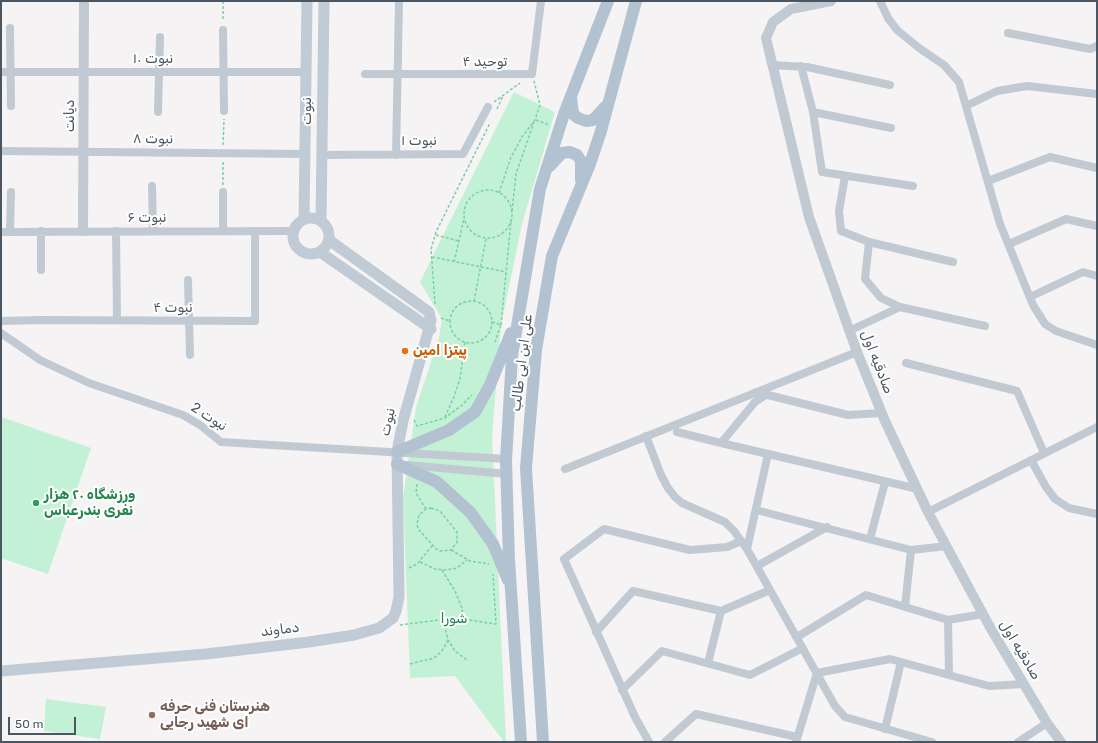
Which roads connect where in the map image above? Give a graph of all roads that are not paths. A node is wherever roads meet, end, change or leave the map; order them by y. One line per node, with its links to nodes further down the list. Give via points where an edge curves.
1 (84, 1): 19 (street, دیانت)
2 (307, 1): 22 (main road, نبوت)
3 (324, 1): 23 (main road, نبوت)
4 (399, 1): 25 (street)
5 (541, 1): 25 (street, توحید ۴, via 532,74)
6 (608, 1): 28 (main road, علی ابن ابی طالب)
7 (636, 1): 29 (main road, علی ابن ابی طالب)
8 (831, 1): 15 (street, صادقیه اول, via 791,9 773,22 766,38)
9 (880, 1): 31 (street, via 897,30 944,65 959,82)
10 (10, 28): 18 (street)
11 (223, 30): 21 (street)
12 (1008, 32): 14 (street, via 1090,48)
13 (160, 37): 20 (street)
14 (1097, 46)
15 (772, 66): 16 (street); 79 (street, صادقیه اول, via 809,217)
16 (801, 66): 26 (street); 35 (street)
17 (1, 72): 18 (street, نبوت ۱۰)
18 (10, 72): 19 (street, نبوت ۱۰); 30 (street)
19 (84, 72): 20 (street, نبوت ۱۰); 38 (street, دیانت)
20 (158, 72): 21 (street, نبوت ۱۰); 34 (street)
21 (224, 72): 22 (street, نبوت ۱۰); 33 (street)
22 (305, 72): 23 (main road); 39 (main road, نبوت)
23 (322, 72): 40 (main road, نبوت)
24 (365, 74): 25 (street, توحید ۴)
25 (398, 76): 41 (street)
26 (890, 85)
27 (1097, 94): 31 (street, via 1027,86 997,91)
28 (571, 97): 29 (main road, via 573,114 586,121 593,120); 44 (main road, علی ابن ابی طالب)
29 (608, 104): 48 (main road, علی ابن ابی طالب)
30 (11, 106)
31 (966, 106): 45 (street)
32 (488, 107): 41 (street, نبوت ۱, via 463,154)
33 (224, 111)
34 (158, 112)
35 (813, 112): 36 (street); 43 (street, via 822,172)
36 (891, 128)
37 (1, 151): 38 (street, نبوت ۸)
38 (84, 152): 39 (street, نبوت ۸); 55 (street, دیانت)
39 (305, 154): 51 (main road, نبوت)
40 (322, 155): 41 (street, نبوت ۱); 52 (main road, نبوت)
41 (396, 155)
42 (1097, 168): 45 (street, via 1050,157)
43 (845, 176): 47 (street); 64 (street, via 839,211 841,231)
44 (543, 178): 48 (main road, via 556,158 562,153 570,152 581,161); 73 (main road, علی ابن ابی طالب)
45 (988, 182): 65 (street, via 1000,224)
46 (152, 186): 57 (street)
47 (913, 186)
48 (581, 187): 131 (main road, علی ابن ابی طالب, via 552,256 536,350 526,468)
49 (11, 192): 62 (street)
50 (223, 192): 58 (street)
51 (304, 219): 52 (main road); 60 (main road)
52 (322, 221): 63 (main road, via 328,229)
53 (1097, 226): 65 (street, via 1066,219)
54 (41, 231): 55 (street, نبوت ۶); 62 (street, نبوت ۶); 68 (street)
55 (83, 231): 56 (street, نبوت ۶)
56 (116, 231): 57 (street, نبوت ۶); 74 (street)
57 (153, 231): 58 (street, نبوت ۶)
58 (223, 231): 59 (street, نبوت ۶)
59 (256, 231): 60 (street, نبوت ۶); 76 (street, نبوت ۴, via 255,321)
60 (293, 231): 66 (main road, via 295,244 300,250 313,254)
61 (1, 232): 62 (street, نبوت ۶)
62 (10, 232)
63 (329, 240): 66 (main road, via 326,248); 78 (main road, نبوت, via 429,312)
64 (869, 242): 67 (street); 72 (street, via 865,279 881,298)
65 (1009, 244): 71 (street)
66 (320, 252): 78 (main road)
67 (953, 262)
68 (41, 270)
69 (1097, 276): 71 (street, via 1083,272)
70 (188, 280): 76 (street)
71 (1030, 296): 81 (street, via 1045,324 1056,331)
72 (900, 307): 77 (street); 79 (street)
73 (519, 313): 94 (main road, via 490,385 475,412); 95 (main road, علی ابن ابی طالب, via 512,356)
74 (117, 320): 75 (street, نبوت ۴); 76 (street, نبوت ۴)
75 (1, 321)
76 (189, 321): 83 (street)
77 (984, 326)
78 (431, 329): 94 (main road, نبوت, via 403,421)
79 (850, 332): 82 (street, صادقیه اول)
80 (1, 333): 94 (street, نبوت 2, via 40,360 88,383 184,415 221,442)
81 (1097, 345)
82 (857, 352): 85 (street); 87 (street, صادقیه اول)
83 (190, 355)
84 (906, 363): 92 (street, via 1017,391)
85 (756, 392): 86 (street); 90 (street)
86 (766, 395): 87 (street, via 848,416); 91 (street, via 755,402)
87 (882, 413): 100 (street, صادقیه اول)
88 (1097, 427): 92 (street)
89 (677, 432): 91 (street)
90 (646, 436): 97 (street); 106 (street, via 661,476 675,497 682,503 725,522)
91 (721, 442): 93 (street)
92 (1044, 453): 96 (street)
93 (768, 454): 99 (street); 101 (street)
94 (397, 458): 95 (street); 98 (street); 111 (main road, via 419,474 437,482 472,513 492,544 497,564); 122 (main road, دماوند, via 399,597 392,618 379,628 354,635 206,654)
95 (507, 459): 98 (main road, علی ابن ابی طالب)
96 (1031, 460): 102 (street); 103 (street, via 1055,499 1069,508)
97 (565, 468)
98 (507, 474): 111 (main road, علی ابن ابی طالب)
99 (885, 482): 100 (street); 105 (street)
100 (918, 489): 102 (street, صادقیه اول)
101 (756, 510): 104 (street); 108 (street)
102 (928, 512): 107 (street, صادقیه اول)
103 (1097, 514)
104 (827, 527): 105 (street); 110 (street)
105 (870, 539): 109 (street)
106 (741, 541): 108 (street); 117 (street, via 727,547 690,550 604,529 564,559)
107 (947, 546): 109 (street); 115 (street, صادقیه اول)
108 (747, 550): 110 (street)
109 (911, 550): 113 (street)
110 (757, 566): 112 (street)
111 (511, 589): 130 (main road, علی ابن ابی طالب)
112 (770, 590): 114 (street); 118 (street)
113 (905, 607): 116 (street); 118 (street, via 866,595)
114 (721, 611): 117 (street, via 632,591); 121 (street)
115 (983, 614): 116 (street); 125 (street, صادقیه اول)
116 (948, 620): 124 (street)
117 (596, 632): 126 (street)
118 (797, 637): 119 (street)
119 (803, 648): 121 (street, via 750,675); 123 (street)
120 (901, 662): 123 (street, via 890,659); 124 (street); 128 (street)
121 (708, 663): 126 (street, via 662,651)
122 (1, 671)
123 (816, 673): 128 (street, via 835,706 845,717); 129 (street)
124 (950, 675): 125 (street, via 989,686)
125 (1024, 684): 127 (street, صادقیه اول)
126 (622, 690): 132 (street)
127 (1047, 723): 135 (street); 136 (street, صادقیه اول)
128 (884, 729): 134 (street)
129 (796, 740): 133 (street, via 696,714)
130 (521, 742)
131 (543, 742)
132 (649, 742)
133 (665, 742)
134 (932, 742)
135 (1018, 742)
136 (1061, 742)

